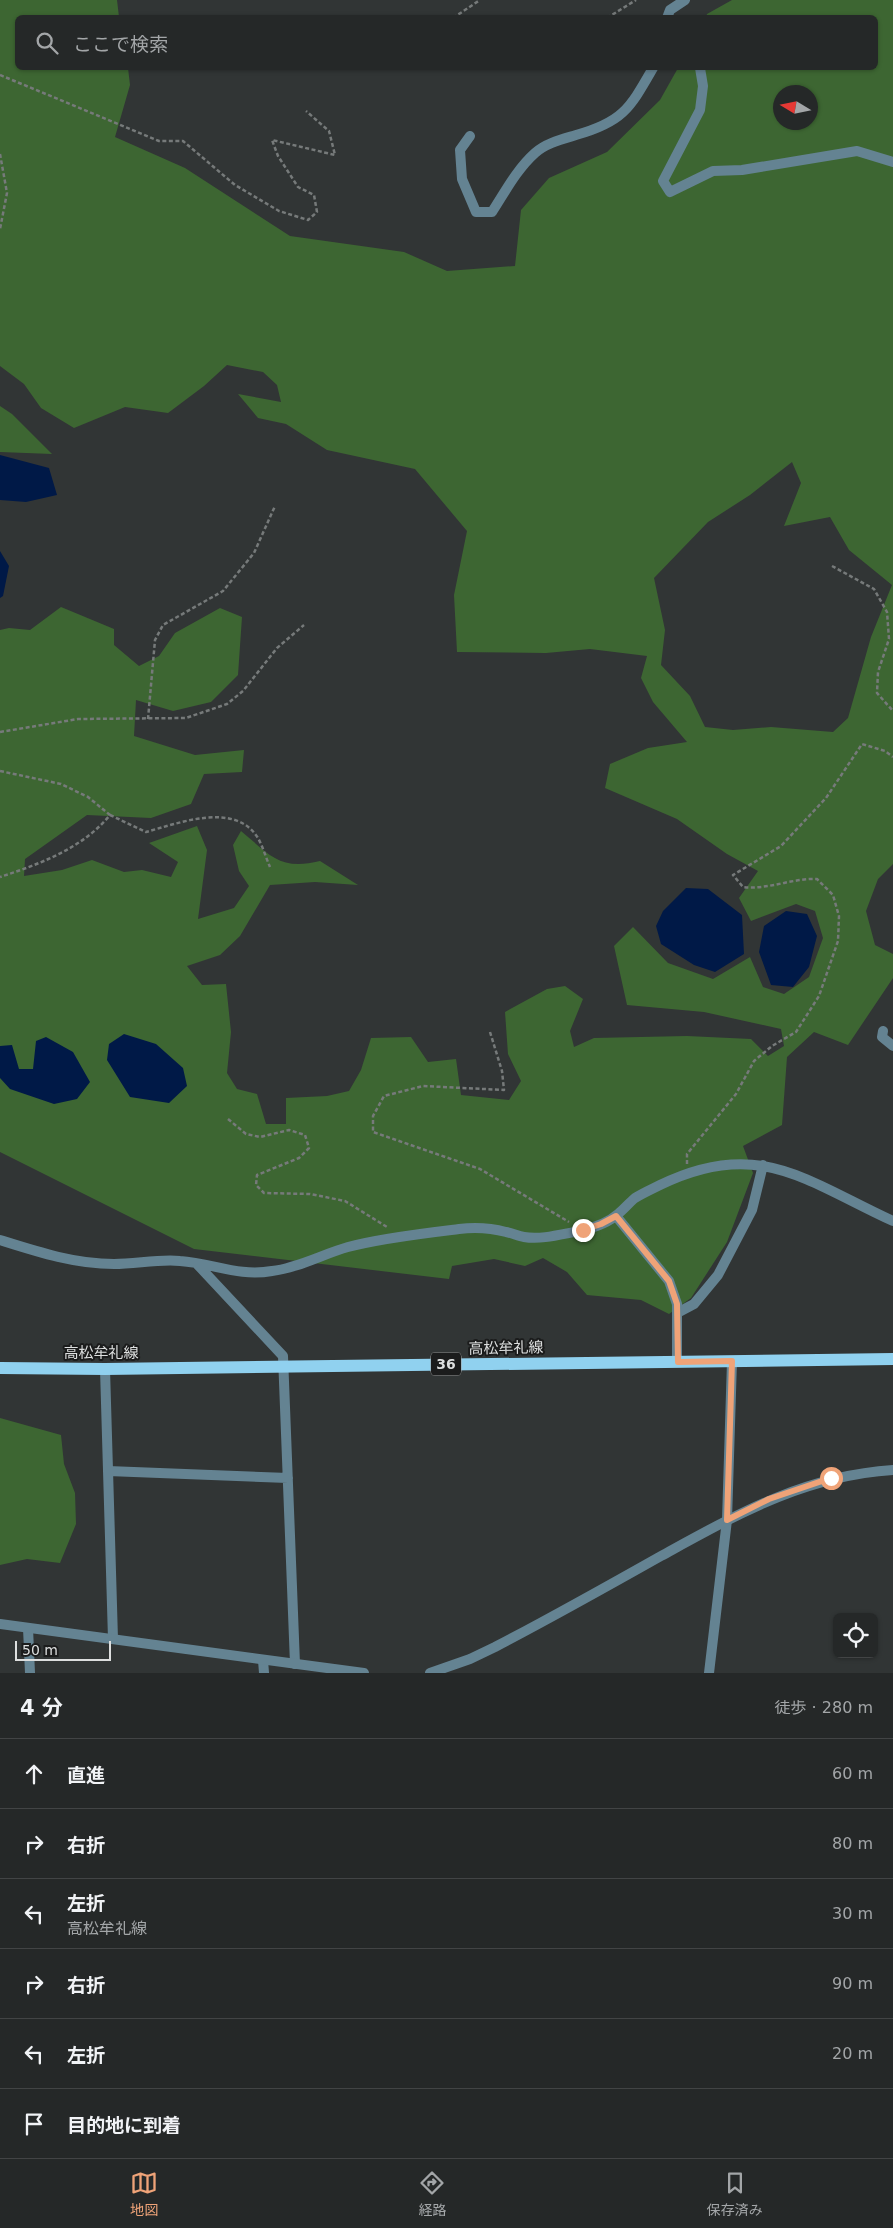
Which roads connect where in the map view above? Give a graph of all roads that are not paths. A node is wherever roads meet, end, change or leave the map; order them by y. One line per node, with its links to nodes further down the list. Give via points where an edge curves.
1 (685, 0): 2 (street)
2 (671, 15)
3 (651, 70): 5 (street, via 635,100 618,118 598,129 557,141 535,153 492,212 476,212 462,179 460,150)
4 (700, 70): 6 (street, via 703,86 700,110 663,181 670,192 713,171 742,170 857,151)
5 (470, 136)
6 (893, 162)
7 (883, 1031): 8 (street, via 882,1037)
8 (893, 1046)
9 (763, 1166): 10 (street, via 715,1165 687,1173 635,1199); 11 (street, via 813,1181); 14 (street, via 752,1210 718,1275 694,1304)
10 (616, 1216): 13 (street, via 583,1230 538,1238 472,1227 403,1237 350,1246 275,1271 246,1274); 14 (street, via 669,1281)
11 (893, 1221)
12 (0, 1240): 13 (street, via 60,1259 114,1264 163,1260)
13 (197, 1264): 18 (street, via 283,1356)
14 (677, 1313): 17 (street)
15 (893, 1359): 16 (main road, 高松牟礼線 / 36)
16 (732, 1361): 17 (main road, 高松牟礼線 / 36); 24 (street)
17 (678, 1362): 18 (main road, 高松牟礼線 / 36)
18 (283, 1366): 20 (main road, 高松牟礼線 / 36); 23 (street)
19 (0, 1368): 20 (main road, 高松牟礼線 / 36)
20 (105, 1369): 22 (street)
21 (893, 1470): 24 (street, via 831,1478 769,1499)
22 (108, 1471): 23 (street); 27 (street)
23 (288, 1478): 29 (street)
24 (727, 1520): 33 (street, via 495,1647); 34 (street)
25 (0, 1624): 26 (street)
26 (28, 1628): 27 (street); 30 (street)
27 (113, 1639): 28 (street)
28 (263, 1660): 29 (street); 31 (street)
29 (294, 1664): 32 (street)
30 (30, 1673)
31 (264, 1673)
32 (364, 1673)
33 (430, 1673)
34 (709, 1673)

